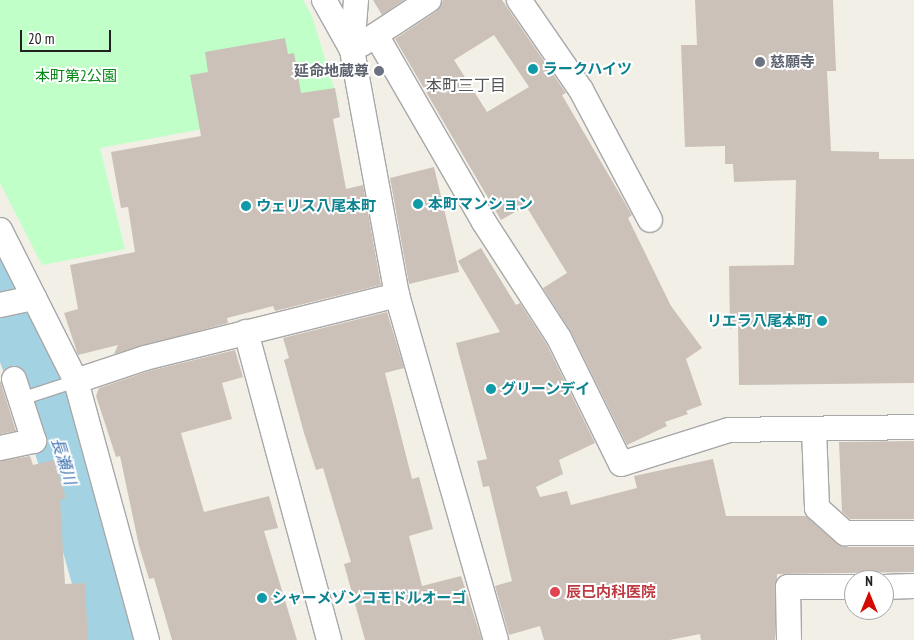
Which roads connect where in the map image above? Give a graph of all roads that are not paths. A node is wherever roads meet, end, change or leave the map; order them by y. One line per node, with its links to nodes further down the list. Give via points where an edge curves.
1 (324, 0): 6 (street)
2 (356, 0): 6 (street)
3 (429, 0): 5 (street)
4 (519, 0): 7 (street, via 581,90)
5 (376, 35): 6 (street); 16 (street, via 484,222 559,338 620,464 729,430)
6 (352, 50): 9 (street)
7 (650, 220)
8 (0, 230): 10 (street)
9 (397, 296): 12 (street); 24 (street)
10 (29, 299): 11 (street); 13 (street)
11 (0, 305)
12 (246, 332): 13 (street, via 145,358); 23 (street)
13 (71, 382): 14 (lane); 22 (street)
14 (24, 390): 17 (street, via 34,441)
15 (914, 427): 16 (street)
16 (814, 428): 18 (street, via 816,508 845,533)
17 (0, 448)
18 (914, 533)
19 (914, 586): 21 (street)
20 (844, 587): 25 (street, via 788,588)
21 (894, 587)
22 (147, 640)
23 (329, 640)
24 (496, 640)
25 (789, 640)

